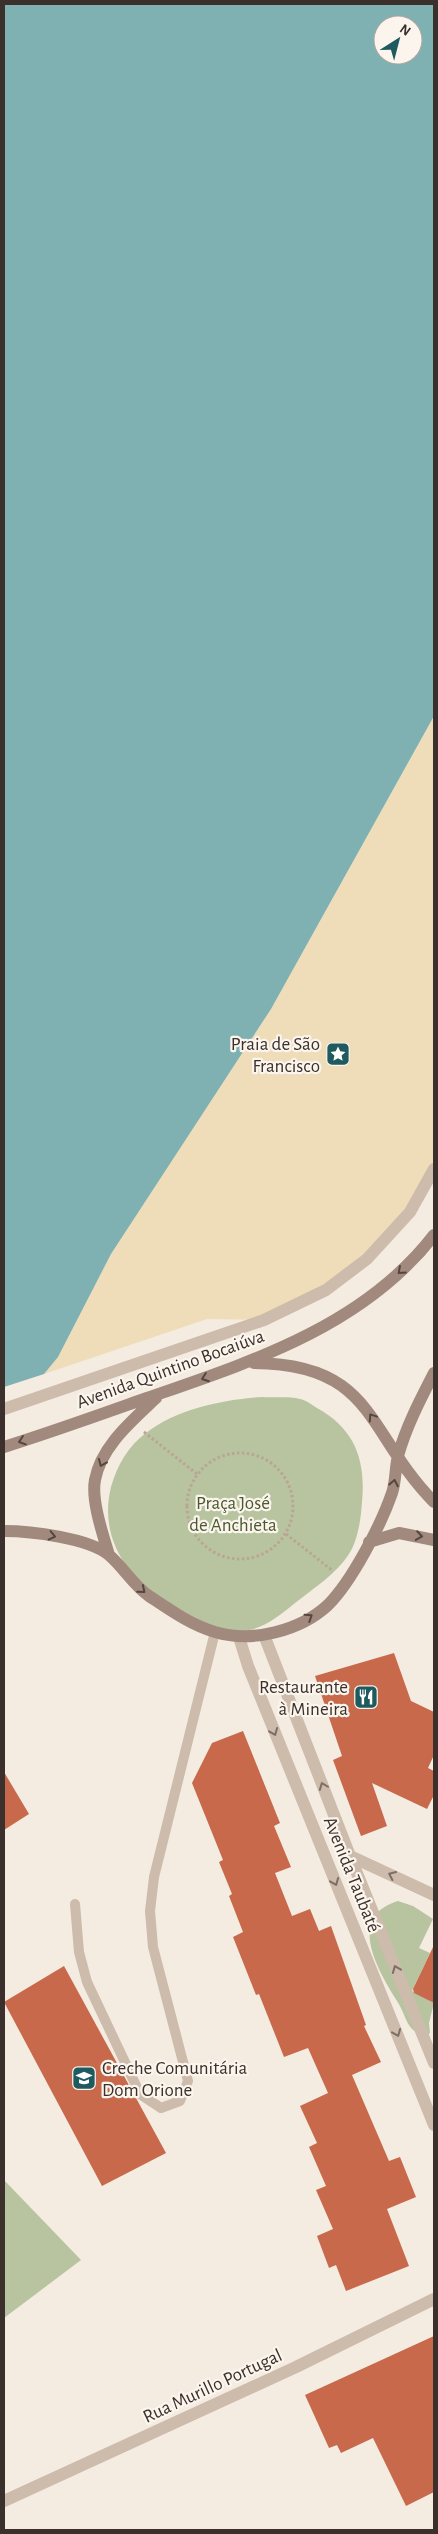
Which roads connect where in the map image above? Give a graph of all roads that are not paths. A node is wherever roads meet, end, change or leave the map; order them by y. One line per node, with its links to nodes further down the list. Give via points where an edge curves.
1 (434, 1169): 6 (street, via 410,1212 367,1258 326,1290 264,1320)
2 (434, 1235): 3 (main road, Avenida Quintino Bocaiúva, one-way to 3, via 408,1265 366,1302)
3 (250, 1363): 5 (main road, Avenida Quintino Bocaiúva, one-way to 5); 8 (main road, one-way to 3, via 368,1410 352,1392 331,1378 278,1363)
4 (434, 1373): 8 (main road, via 410,1420)
5 (160, 1394): 7 (main road, Avenida Quintino Bocaiúva, one-way to 7); 13 (main road, one-way to 13, via 107,1451 95,1480 98,1518)
6 (4, 1409)
7 (4, 1447)
8 (398, 1458): 9 (main road); 12 (main road, one-way to 8, via 391,1495)
9 (434, 1502)
10 (4, 1531): 13 (main road, one-way to 13, via 32,1532 83,1543)
11 (434, 1540): 12 (main road, one-way to 11, via 399,1533)
12 (369, 1542): 15 (main road, one-way to 12, via 302,1622 328,1605 347,1582)
13 (109, 1554): 14 (main road, one-way to 14, via 140,1590 186,1620)
14 (215, 1632): 16 (main road); 19 (lane, via 154,1877 150,1911 153,1947 188,2081 180,2101 161,2108 140,2094 87,1982 79,1952)
15 (264, 1635): 16 (main road); 17 (street, Avenida Taubaté, one-way to 15)
16 (240, 1637): 21 (street, Avenida Taubaté, one-way to 21, via 248,1666)
17 (350, 1856): 18 (street, one-way to 17); 20 (street, Avenida Taubaté, one-way to 17)
18 (434, 1894)
19 (75, 1904)
20 (434, 2063)
21 (434, 2125)
22 (434, 2298): 23 (street, Rua Murillo Portugal, via 296,2367)
23 (4, 2501)

